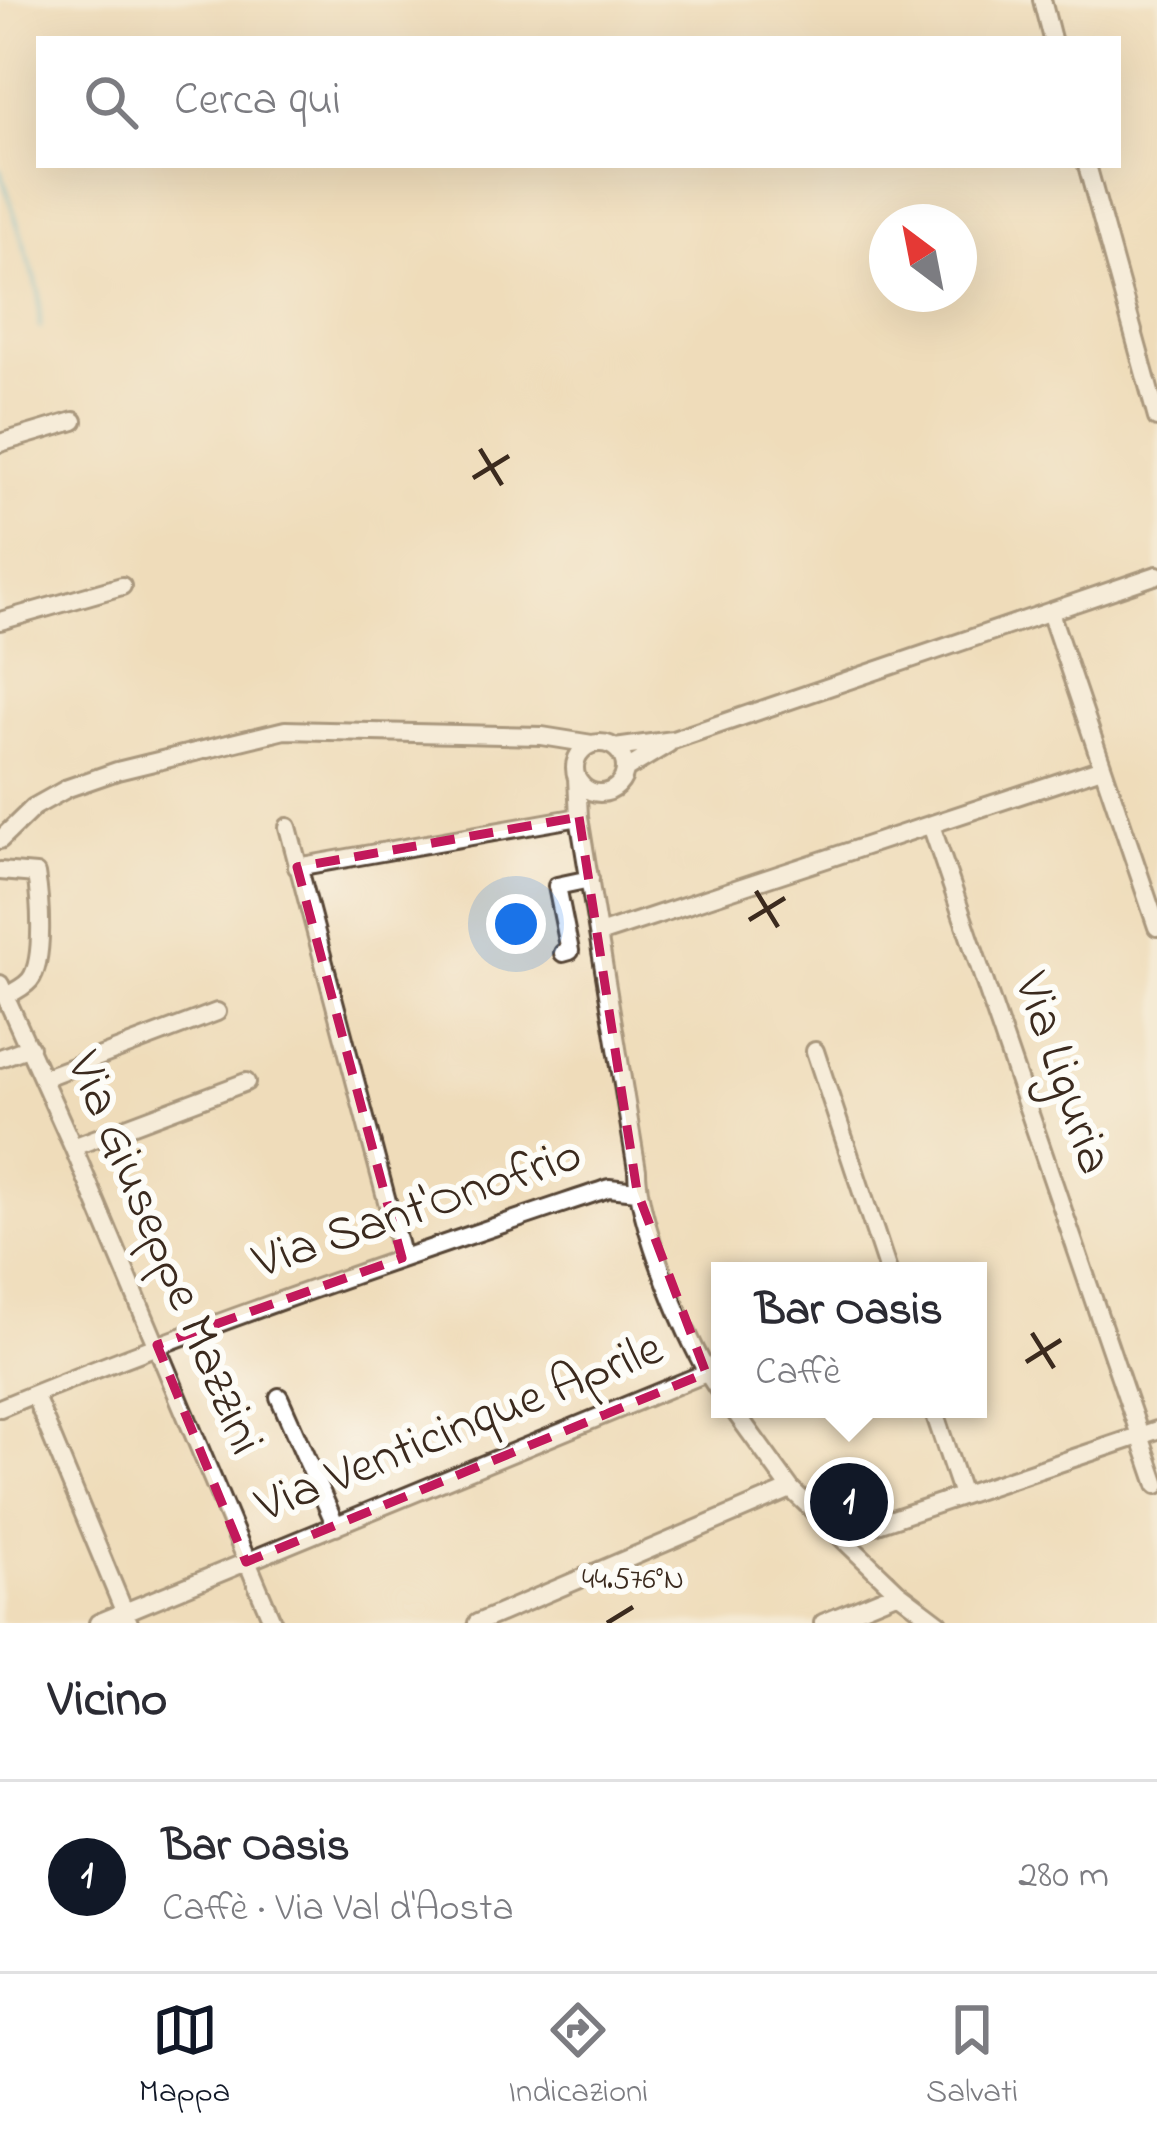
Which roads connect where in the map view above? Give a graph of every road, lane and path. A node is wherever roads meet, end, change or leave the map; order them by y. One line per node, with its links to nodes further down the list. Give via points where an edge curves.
1 (1042, 0): 2 (street)
2 (1051, 36)
3 (1088, 168): 4 (street)
4 (1157, 418)
5 (74, 421): 6 (street)
6 (0, 442)
7 (1157, 574): 9 (street)
8 (122, 586): 10 (street)
9 (1051, 612): 12 (street); 15 (street)
10 (0, 621)
11 (545, 737): 13 (street); 16 (street); 22 (street, via 285,730 68,788)
12 (674, 740): 14 (street); 17 (street)
13 (592, 744): 14 (street); 16 (street)
14 (615, 748): 17 (street)
15 (1102, 768): 21 (street); 26 (street)
16 (576, 770): 18 (street); 19 (street, Via Sant'Onofrio)
17 (625, 770): 18 (street, via 618,784)
18 (596, 792): 19 (street)
19 (579, 817): 23 (street); 25 (street, Via Sant'Onofrio)
20 (288, 827): 23 (street)
21 (932, 828): 27 (street); 48 (street, Via Liguria)
22 (0, 840)
23 (298, 866): 38 (street)
24 (0, 871): 29 (street, via 36,874 41,906 34,974)
25 (590, 879): 27 (street, Via Sant'Onofrio); 28 (street, via 556,886 571,951)
26 (1157, 927)
27 (599, 934): 37 (street, Via Sant'Onofrio)
28 (563, 953)
29 (3, 990): 31 (street, Via Giuseppe Mazzini)
30 (217, 1012): 34 (street)
31 (30, 1047): 33 (street); 34 (street, Via Giuseppe Mazzini)
32 (815, 1051): 39 (street)
33 (0, 1058)
34 (44, 1078): 36 (street, Via Giuseppe Mazzini)
35 (246, 1082): 36 (street)
36 (74, 1147): 40 (street, Via Giuseppe Mazzini)
37 (637, 1191): 38 (street, Via Sant'Onofrio, via 610,1188); 41 (street)
38 (402, 1258): 40 (street, Via Sant'Onofrio)
39 (884, 1262)
40 (157, 1345): 43 (street, Via Sant'Onofrio); 54 (street, Via Giuseppe Mazzini)
41 (706, 1373): 42 (street); 52 (street, Via Venticinque Aprile)
42 (711, 1380)
43 (34, 1394): 45 (street, Via Sant'Onofrio); 56 (street)
44 (279, 1397): 52 (street)
45 (0, 1408)
46 (740, 1418): 50 (street)
47 (936, 1418): 51 (street)
48 (1149, 1433): 49 (street, Via Liguria); 51 (street)
49 (1157, 1485)
50 (791, 1489): 53 (street); 59 (street)
51 (962, 1495): 53 (street)
52 (336, 1526): 54 (street, Via Venticinque Aprile)
53 (842, 1536): 55 (street)
54 (246, 1562): 56 (street, Via Venticinque Aprile); 58 (street, Via Giuseppe Mazzini)
55 (898, 1592): 60 (street); 61 (street)
56 (127, 1618): 57 (street, Via Venticinque Aprile)
57 (98, 1623)
58 (273, 1623)
59 (477, 1623)
60 (823, 1623)
61 (939, 1623)

